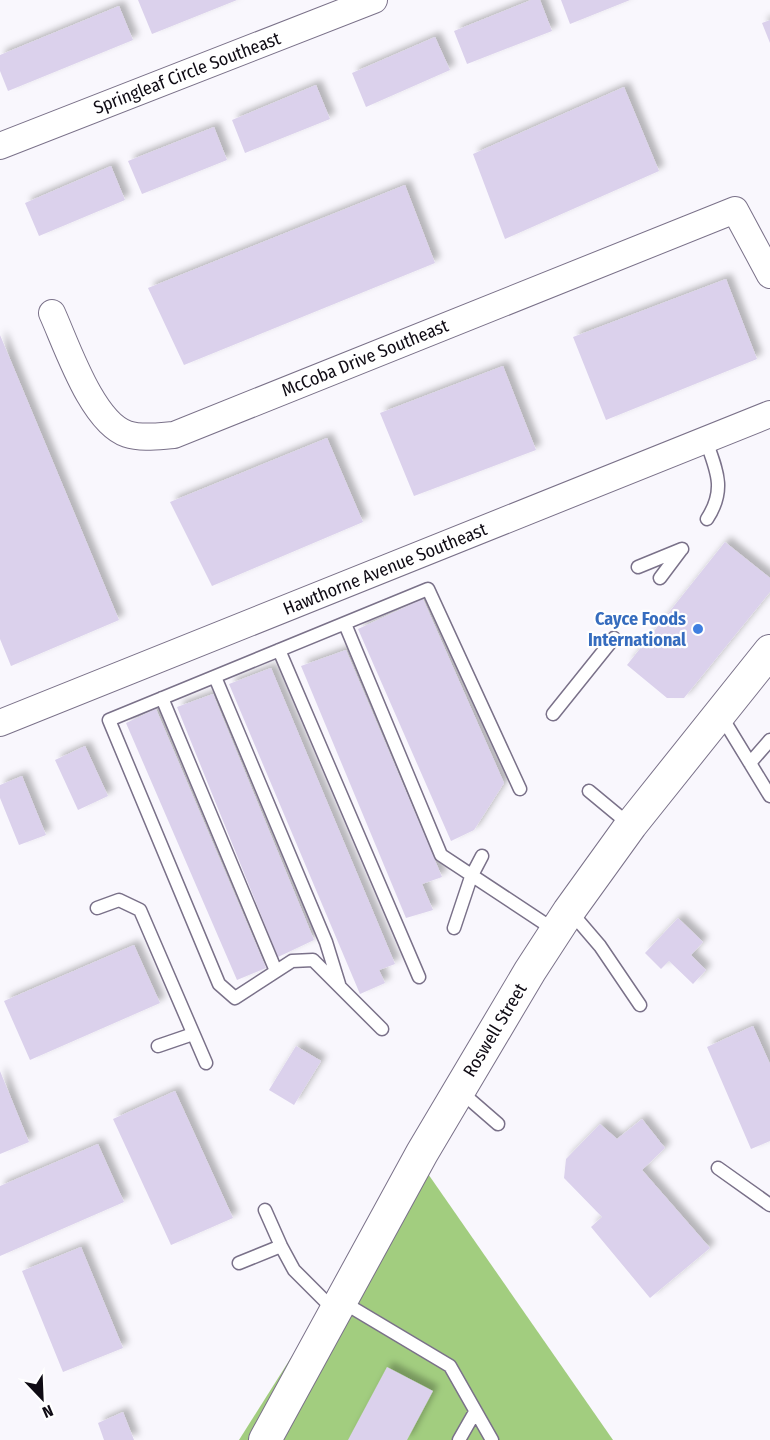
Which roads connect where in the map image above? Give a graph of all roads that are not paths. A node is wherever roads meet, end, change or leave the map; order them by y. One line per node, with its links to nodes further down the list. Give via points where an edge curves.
1 (374, 0): 2 (street, Springleaf Circle Southeast)
2 (0, 146)
3 (770, 275): 4 (street, McCoba Drive Southeast, via 735,210 174,435 144,437 110,425 92,400)
4 (52, 313)
5 (770, 414): 6 (street, Hawthorne Avenue Southeast)
6 (706, 441): 7 (lane, via 719,480 714,509); 18 (street, Hawthorne Avenue Southeast)
7 (707, 519)
8 (638, 567): 9 (lane, via 682,549)
9 (660, 578)
10 (345, 624): 12 (lane); 21 (lane, via 428,589); 26 (lane, via 441,855)
11 (614, 638): 17 (lane)
12 (279, 650): 14 (lane); 31 (lane)
13 (770, 651): 16 (street, Roswell Street)
14 (214, 677): 15 (lane); 32 (lane, via 326,942)
15 (162, 698): 30 (lane); 30 (lane, via 109,720 219,984 235,998)
16 (720, 713): 20 (lane); 24 (street, Roswell Street)
17 (553, 714)
18 (0, 723)
19 (770, 740): 20 (lane)
20 (750, 763): 23 (lane)
21 (520, 789)
22 (589, 791): 24 (lane)
23 (770, 796)
24 (631, 825): 28 (street, Roswell Street)
25 (482, 856): 26 (lane)
26 (471, 877): 28 (lane); 29 (lane)
27 (97, 908): 35 (lane, via 119,900 140,910)
28 (562, 921): 33 (lane, via 600,946); 38 (street, Roswell Street)
29 (453, 928)
30 (276, 971): 32 (lane, via 292,961 313,960)
31 (419, 977)
32 (340, 988): 34 (lane)
33 (640, 1005)
34 (382, 1029)
35 (193, 1034): 36 (lane); 37 (lane)
36 (158, 1046)
37 (206, 1063)
38 (459, 1090): 39 (lane); 45 (street, Roswell Street)
39 (498, 1124)
40 (718, 1168): 41 (lane)
41 (770, 1205)
42 (265, 1210): 43 (lane)
43 (281, 1246): 44 (lane); 45 (lane, via 294,1270)
44 (239, 1263)
45 (338, 1306): 46 (lane, via 450,1366); 47 (street, Roswell Street)
46 (475, 1412): 48 (lane); 49 (lane)
47 (265, 1440)
48 (459, 1440)
49 (492, 1440)

